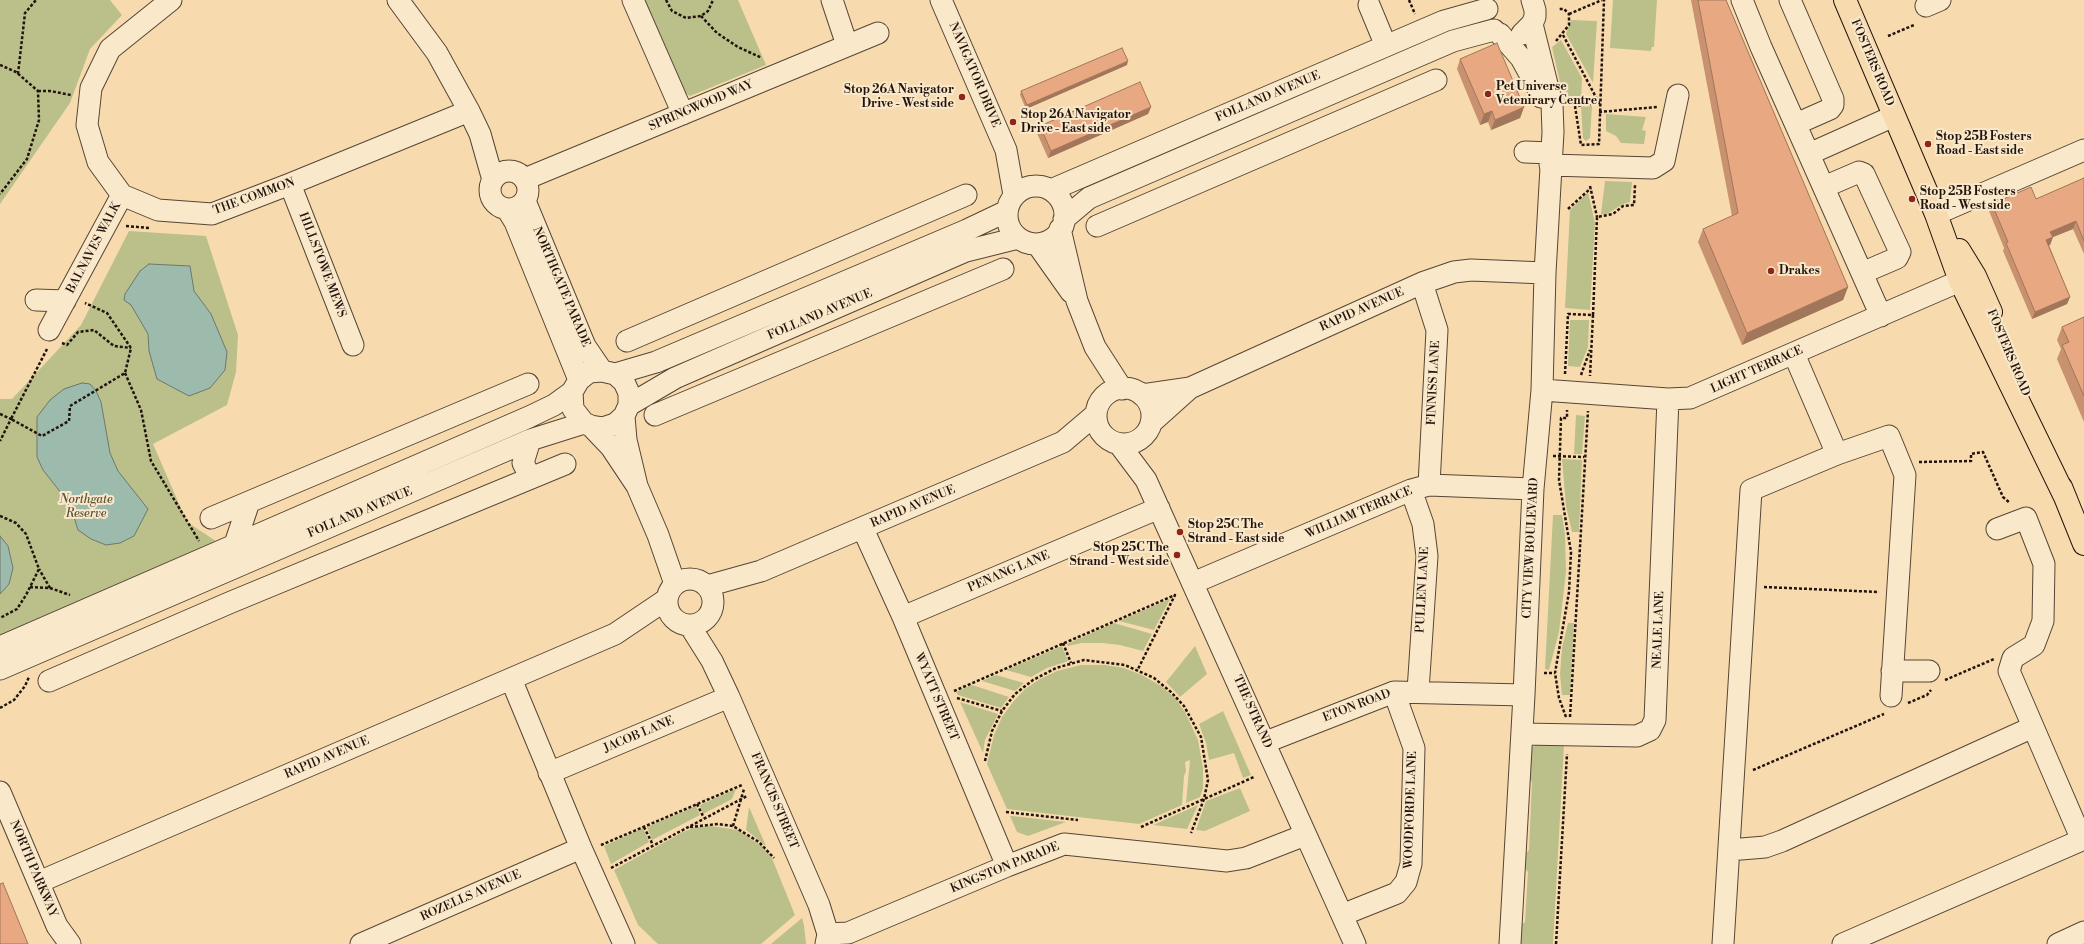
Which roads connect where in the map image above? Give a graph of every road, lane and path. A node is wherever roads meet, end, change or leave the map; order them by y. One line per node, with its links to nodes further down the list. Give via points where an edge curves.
1 (36, 0): 32 (path, via 26,13)
2 (171, 0): 63 (street, via 110,49 91,88 88,126 98,162)
3 (398, 0): 41 (street, via 437,53)
4 (633, 0): 43 (street)
5 (666, 0): 20 (path, via 672,11 679,16)
6 (713, 0): 20 (path, via 708,11)
7 (832, 0): 27 (street)
8 (1408, 0): 19 (path)
9 (1603, 0): 18 (path); 38 (path)
10 (1742, 0): 45 (street)
11 (1790, 0): 45 (street, via 1833,99 1830,109)
12 (1845, 0): 44 (main road, FOSTERS ROAD)
13 (943, 1): 47 (street, NAVIGATOR DRIVE)
14 (1554, 4): 17 (street); 18 (path)
15 (1369, 5): 28 (street)
16 (1488, 5): 22 (street, via 1487,17); 28 (street, FOLLAND AVENUE)
17 (1533, 13): 22 (street, FOLLAND AVENUE, via 1528,30 1514,37); 51 (street, CITY VIEW BOULEVARD, via 1552,104)
18 (1569, 14): 24 (path, via 1569,25)
19 (1415, 15)
20 (701, 16): 29 (path, via 717,33 738,47)
21 (1914, 25): 25 (path)
22 (1497, 32): 30 (street, FOLLAND AVENUE, via 1453,41); 51 (street, CITY VIEW BOULEVARD, via 1521,58 1538,89 1545,110)
23 (878, 33): 27 (street, SPRINGWOOD WAY)
24 (1563, 35): 26 (path); 38 (path)
25 (1888, 36)
26 (1554, 42)
27 (847, 45): 43 (street, SPRINGWOOD WAY)
28 (1386, 46): 57 (street, FOLLAND AVENUE)
29 (762, 58)
30 (1398, 64): 36 (street); 60 (street, FOLLAND AVENUE)
31 (0, 65): 32 (path)
32 (18, 74): 34 (path)
33 (1436, 80): 36 (street)
34 (38, 91): 35 (path); 61 (path, via 39,120 27,158)
35 (77, 96)
36 (1392, 99): 67 (street)
37 (1677, 100): 42 (path); 51 (street, via 1664,160 1652,168)
38 (1599, 103): 40 (path); 42 (path)
39 (1571, 105): 40 (path)
40 (1575, 106): 42 (path, via 1581,145 1599,144)
41 (469, 111): 46 (street); 56 (street, THE COMMON)
42 (1599, 112)
43 (683, 114): 52 (street, SPRINGWOOD WAY)
44 (1894, 116): 50 (street); 69 (main road, FOSTERS ROAD)
45 (1796, 124): 50 (street)
46 (480, 134): 52 (street); 54 (street)
47 (1006, 150): 57 (street, NAVIGATOR DRIVE); 64 (street, NAVIGATOR DRIVE)
48 (2084, 150): 69 (street)
49 (1526, 152): 51 (street)
50 (1809, 154): 59 (street)
51 (1551, 159): 79 (street, CITY VIEW BOULEVARD)
52 (518, 175): 54 (street, via 505,172); 65 (street, via 528,190)
53 (1636, 178): 70 (path, via 1634,206 1623,206 1613,214)
54 (493, 180): 65 (street, via 490,185 491,196 497,205)
55 (1589, 182): 58 (path)
56 (290, 184): 63 (street, THE COMMON, via 212,214 158,210); 93 (street, HILLSTOWE MEWS)
57 (1046, 188): 64 (street, via 1026,187); 71 (street, via 1062,203)
58 (1591, 188): 68 (path); 70 (path)
59 (1824, 188): 80 (street); 80 (street, via 1859,172 1864,174 1900,252 1898,258)
60 (1109, 189): 67 (street); 71 (street, FOLLAND AVENUE, via 1089,198)
61 (0, 194)
62 (966, 194): 66 (street)
63 (122, 195): 86 (street, BALNAVES WALK)
64 (1010, 203): 74 (street, FOLLAND AVENUE); 76 (street, via 1009,226)
65 (516, 205): 99 (street, NORTHGATE PARADE, via 585,346); 103 (street, NORTHGATE PARADE, via 515,222)
66 (939, 206): 74 (street); 90 (street)
67 (1140, 208): 72 (street)
68 (1566, 210)
69 (1936, 214): 81 (main road, FOSTERS ROAD); 135 (main road, FOSTERS ROAD, via 1975,276 2011,356)
70 (1597, 216): 88 (path)
71 (1062, 224): 76 (street, via 1054,237); 87 (street)
72 (1097, 226)
73 (157, 229): 75 (path, via 126,226)
74 (967, 230): 98 (street, FOLLAND AVENUE)
75 (122, 233)
76 (1027, 241): 77 (street, FOLLAND AVENUE); 87 (street)
77 (966, 251): 83 (street); 101 (street, FOLLAND AVENUE)
78 (1003, 270): 83 (street)
79 (1544, 273): 82 (street, RAPID AVENUE, via 1471,270 1454,272); 107 (street, CITY VIEW BOULEVARD)
80 (1862, 273): 89 (street)
81 (1960, 281): 89 (street, LIGHT TERRACE); 135 (main road, FOSTERS ROAD)
82 (1422, 283): 104 (street, RAPID AVENUE); 133 (street, FINNISS LANE, via 1437,330)
83 (958, 288): 109 (street)
84 (88, 296): 96 (path, via 85,302 107,313)
85 (36, 300): 86 (street, BALNAVES WALK)
86 (65, 301): 91 (street, BALNAVES WALK)
87 (1077, 301): 95 (street)
88 (1593, 315): 94 (path); 105 (path, via 1568,314 1565,378)
89 (1881, 316): 97 (street, LIGHT TERRACE)
90 (672, 320): 92 (street); 98 (street)
91 (49, 330): 96 (path, via 67,345 78,332 94,330 114,346); 117 (path, via 48,346)
92 (627, 341)
93 (353, 345)
94 (1591, 346): 105 (path); 105 (path)
95 (1095, 347): 106 (street); 112 (street)
96 (130, 348): 100 (path)
97 (1794, 354): 111 (street, LIGHT TERRACE, via 1705,393 1690,398); 124 (street)
98 (656, 362): 99 (street, FOLLAND AVENUE)
99 (609, 372): 103 (street, via 590,372); 113 (street, via 624,382 629,393)
100 (125, 373): 117 (path, via 70,406 69,421 42,436); 143 (path, via 140,410 151,461)
101 (676, 378): 109 (street); 113 (street, FOLLAND AVENUE)
102 (528, 384): 108 (street)
103 (576, 386): 116 (street, FOLLAND AVENUE, via 554,405); 118 (street, via 573,409)
104 (1190, 388): 110 (street, RAPID AVENUE); 119 (street, RAPID AVENUE)
105 (1579, 388): 107 (street, LIGHT TERRACE); 111 (street, LIGHT TERRACE); 126 (path, via 1567,418 1561,418); 127 (path)
106 (1122, 389): 110 (street, via 1136,391); 112 (street, via 1114,390)
107 (1542, 390): 134 (street, CITY VIEW BOULEVARD)
108 (501, 395): 116 (street); 136 (street)
109 (703, 395): 115 (street)
110 (1142, 396): 119 (street, via 1150,408)
111 (1668, 399): 182 (street, NEALE LANE, via 1655,720 1650,730 1637,736)
112 (1098, 407): 122 (street, via 1098,427); 123 (street, RAPID AVENUE)
113 (626, 411): 118 (street, via 615,424 603,428); 132 (street, via 626,440)
114 (0, 414): 117 (path)
115 (655, 415)
116 (529, 417): 144 (street, FOLLAND AVENUE)
117 (11, 420): 121 (path)
118 (588, 424): 120 (street, FOLLAND AVENUE); 132 (street, via 611,447)
119 (1146, 430): 122 (street, via 1127,444); 131 (street, THE STRAND)
120 (530, 440): 130 (street, via 523,463); 149 (street, FOLLAND AVENUE)
121 (0, 441)
122 (1113, 441): 123 (street, RAPID AVENUE); 131 (street, THE STRAND)
123 (1063, 442): 141 (street, RAPID AVENUE)
124 (1837, 454): 151 (street, via 1889,436 1905,475); 208 (street, via 1751,490)
125 (1548, 455): 126 (path)
126 (1560, 456): 127 (path); 127 (path, via 1561,494 1571,552 1569,592 1556,673 1559,698 1568,723 1571,712)
127 (1584, 457)
128 (1917, 462): 137 (path, via 1971,461 1971,454 1983,452 2003,497 2010,504)
129 (565, 464): 130 (street)
130 (531, 478): 153 (street)
131 (1146, 480): 138 (street, THE STRAND)
132 (636, 486): 152 (street, via 658,535)
133 (1420, 488): 134 (street, WILLIAM TERRACE); 147 (street, WILLIAM TERRACE); 172 (street, PULLEN LANE, via 1426,556)
134 (1533, 489): 174 (street, CITY VIEW BOULEVARD)
135 (2066, 499): 145 (main road, FOSTERS ROAD)
136 (249, 502): 140 (street); 144 (street)
137 (2016, 504)
138 (1159, 508): 147 (street, THE STRAND); 154 (street, PENANG LANE)
139 (0, 516): 146 (path, via 16,523 26,534)
140 (211, 518)
141 (863, 528): 152 (street, RAPID AVENUE, via 761,571); 154 (street, WYATT STREET)
142 (1997, 530): 180 (street, via 2026,518 2044,564 2043,621 2034,645 2013,658 2008,671)
143 (200, 542)
144 (235, 544): 159 (street, FOLLAND AVENUE)
145 (2084, 544)
146 (39, 569): 148 (path); 148 (path, via 50,588)
147 (1193, 583): 183 (street, THE STRAND)
148 (30, 586): 155 (path, via 16,609)
149 (191, 586): 153 (street); 160 (street, FOLLAND AVENUE)
150 (1759, 586): 151 (path)
151 (1897, 593): 167 (street)
152 (694, 594): 156 (street, RAPID AVENUE, via 697,624); 156 (street, FRANCIS STREET, via 668,607); 157 (street, RAPID AVENUE); 162 (street, FRANCIS STREET)
153 (229, 603): 164 (street)
154 (903, 617): 210 (street, WYATT STREET)
155 (0, 618)
156 (683, 623): 157 (street, RAPID AVENUE); 162 (street, FRANCIS STREET)
157 (615, 634): 169 (street, RAPID AVENUE)
158 (1063, 643): 163 (path); 166 (path, via 1175,595); 171 (path)
159 (0, 647)
160 (45, 651): 164 (street); 165 (street, FOLLAND AVENUE)
161 (1995, 658): 170 (path)
162 (712, 661): 175 (street, FRANCIS STREET)
163 (1072, 663): 166 (path, via 1096,660); 179 (path, via 1044,673 1033,680 1015,694)
164 (84, 666): 168 (street)
165 (0, 669)
166 (1138, 669): 193 (path, via 1171,692 1194,721 1206,759 1208,780)
167 (1892, 671): 170 (street); 177 (street)
168 (41, 676): 178 (path, via 25,686 14,700)
169 (511, 680): 186 (street); 212 (street, RAPID AVENUE)
170 (1935, 680): 177 (path, via 1927,695)
171 (954, 691)
172 (1418, 691): 173 (street, ETON ROAD); 174 (street, ETON ROAD)
173 (1394, 692): 183 (street, ETON ROAD); 213 (street, WOODFORDE LANE, via 1414,748 1411,864 1406,882 1397,893)
174 (1524, 695): 181 (street, CITY VIEW BOULEVARD)
175 (729, 697): 186 (street, JACOB LANE); 215 (street, FRANCIS STREET, via 822,910)
176 (957, 698): 179 (path)
177 (1893, 704): 185 (path)
178 (0, 708)
179 (1002, 711): 184 (path, via 992,731)
180 (2033, 727): 204 (street); 208 (street, via 1765,847)
181 (1522, 734): 182 (street, NEALE LANE); 220 (street, CITY VIEW BOULEVARD)
182 (1568, 735): 221 (path)
183 (1266, 742): 203 (street, THE STRAND)
184 (984, 764)
185 (1752, 770)
186 (549, 773): 207 (street)
187 (1254, 777): 193 (path)
188 (742, 785): 194 (path)
189 (744, 789): 192 (path)
190 (0, 792): 212 (street, NORTH PARKWAY)
191 (747, 796): 192 (path)
192 (742, 798): 196 (path); 198 (path)
193 (1204, 799): 200 (path); 202 (path)
194 (698, 804): 196 (path); 199 (path)
195 (1006, 812): 197 (path)
196 (704, 818): 201 (path)
197 (1078, 820)
198 (733, 826): 201 (path, via 708,824); 209 (path, via 759,842)
199 (644, 827): 205 (path); 206 (path)
200 (1141, 827)
201 (684, 829): 206 (path)
202 (1191, 833)
203 (1305, 835): 210 (street, KINGSTON PARADE, via 1246,858 1227,861 1064,844); 213 (street, THE STRAND)
204 (2083, 839): 223 (street)
205 (601, 845)
206 (653, 845): 211 (path)
207 (581, 848): 217 (street, ROZELLS AVENUE); 218 (street)
208 (1729, 850): 222 (street)
209 (774, 858)
210 (1007, 866): 215 (street, KINGSTON PARADE, via 848,933)
211 (611, 868)
212 (39, 882): 216 (street, NORTH PARKWAY, via 57,926)
213 (1342, 915): 219 (street, THE STRAND)
214 (2084, 932): 224 (street)
215 (827, 939)
216 (70, 944)
217 (361, 944)
218 (624, 944)
219 (1355, 944)
220 (1510, 944)
221 (1556, 944)
222 (1723, 944)
223 (1843, 944)
224 (2058, 944)

